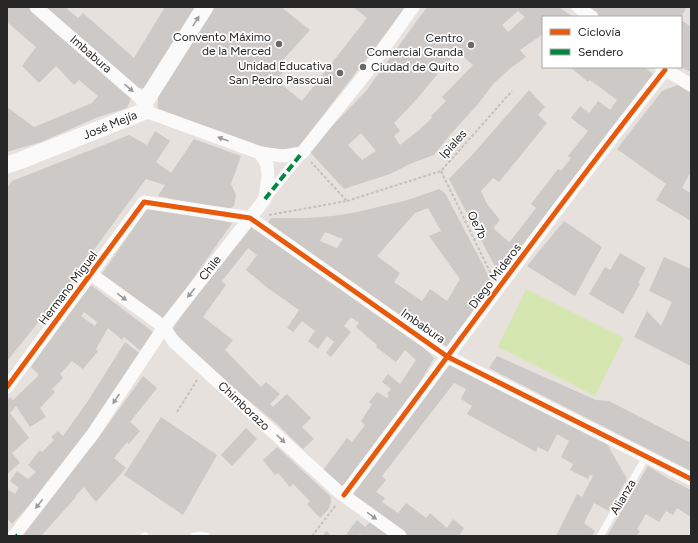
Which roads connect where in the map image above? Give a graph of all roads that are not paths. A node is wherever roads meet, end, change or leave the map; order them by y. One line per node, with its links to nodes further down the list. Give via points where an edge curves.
1 (36, 7): 8 (street, Imbabura, one-way to 8)
2 (205, 7): 8 (street, José Mejía, one-way to 2)
3 (413, 7): 10 (street, Chile)
4 (578, 7): 5 (street)
5 (591, 16)
6 (663, 68): 7 (street); 17 (street, Diego Mideros)
7 (691, 85)
8 (145, 107): 9 (street, Imbabura, one-way to 8); 11 (street, José Mejía)
9 (260, 153): 10 (street, Imbabura); 12 (street, via 267,164)
10 (306, 157): 12 (street, Chile)
11 (7, 165)
12 (265, 199): 14 (street, Chile)
13 (144, 202): 14 (street, Imbabura); 15 (street, Hermano Miguel)
14 (250, 218): 16 (street, Chile, one-way to 16); 17 (street, Imbabura)
15 (91, 274): 16 (street, Chimborazo, one-way to 16); 18 (street, Hermano Miguel)
16 (164, 327): 21 (street, Chimborazo, one-way to 21, via 174,342); 22 (street, Chile, one-way to 22, via 92,435)
17 (448, 357): 19 (street, Imbabura); 21 (street, Diego Mideros)
18 (7, 387)
19 (646, 457): 20 (street, Imbabura); 26 (lane, Alianza)
20 (691, 479)
21 (344, 495): 25 (street, Chimborazo, one-way to 25)
22 (13, 533)
23 (194, 536): 24 (lane)
24 (206, 536)
25 (400, 536)
26 (600, 536)

